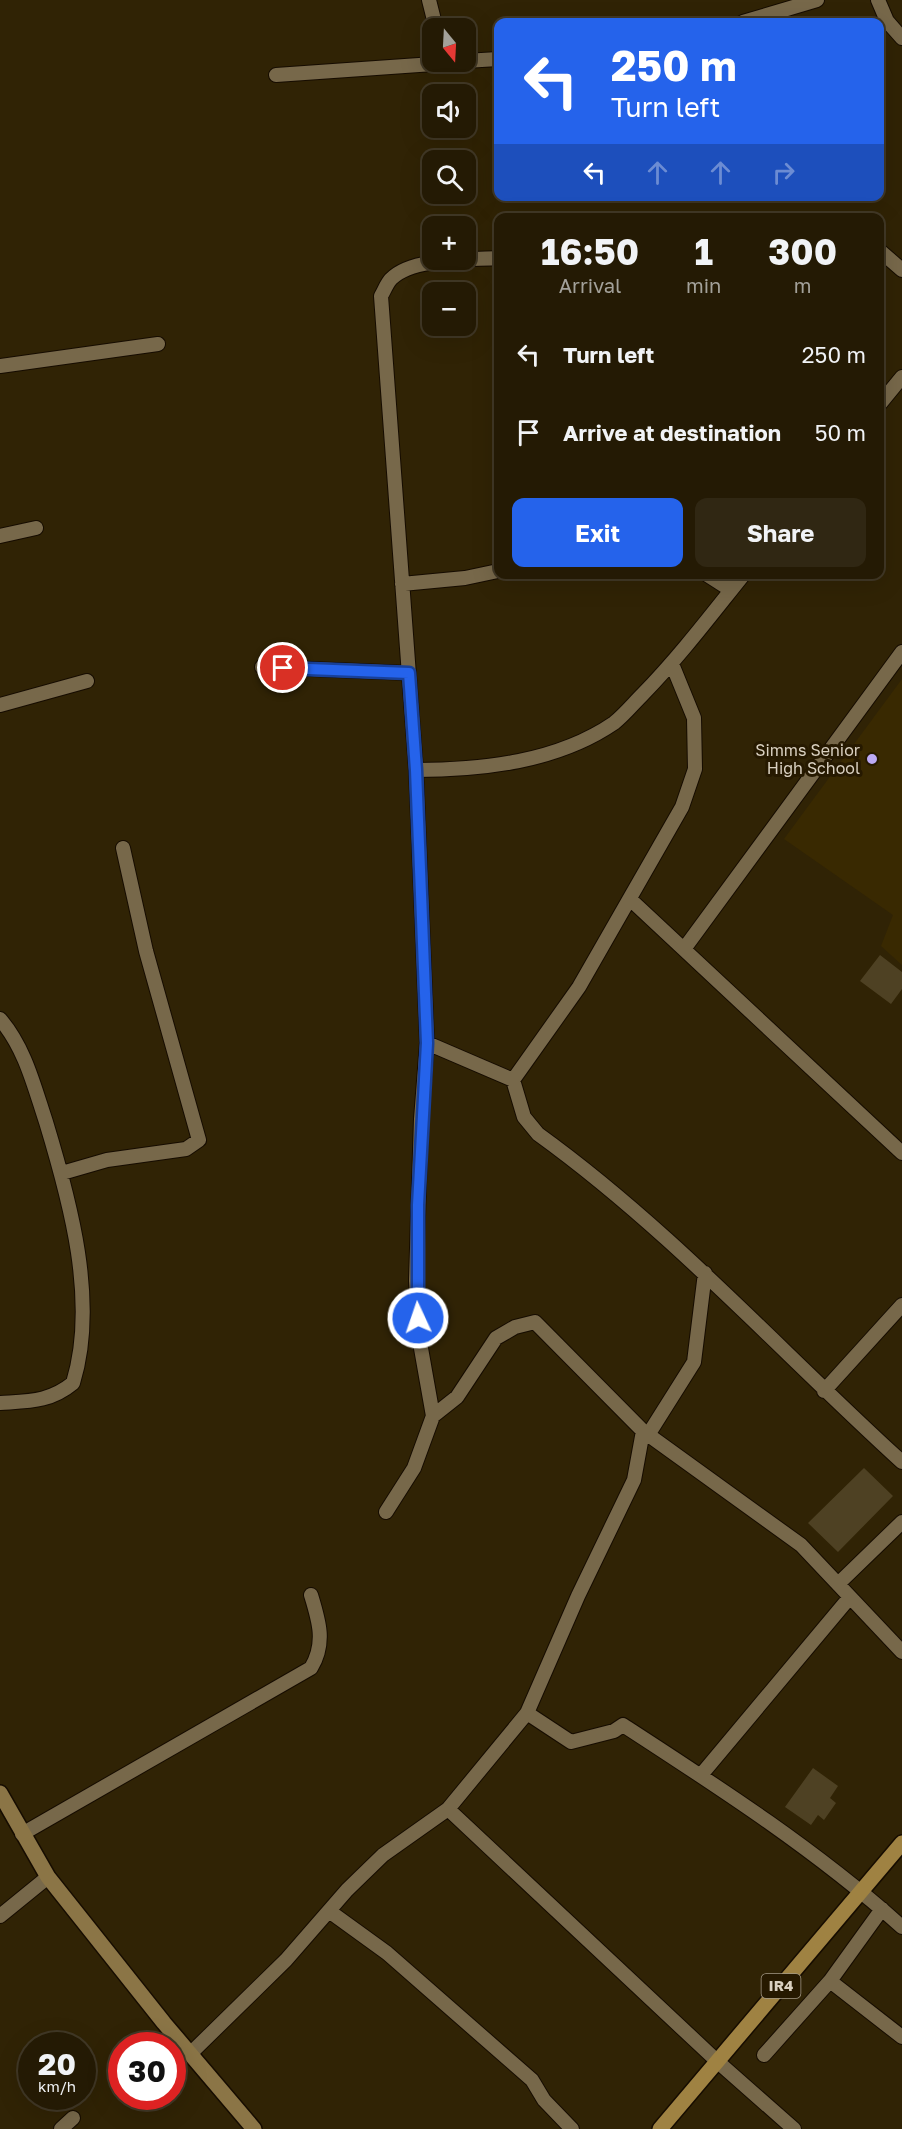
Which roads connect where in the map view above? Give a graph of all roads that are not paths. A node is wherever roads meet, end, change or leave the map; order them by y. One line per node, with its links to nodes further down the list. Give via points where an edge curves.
1 (429, 0): 4 (street)
2 (817, 0): 5 (street)
3 (878, 0): 6 (street, via 887,21)
4 (434, 18)
5 (756, 18)
6 (902, 38)
7 (494, 59): 8 (street)
8 (476, 60)
9 (422, 64): 10 (street)
10 (276, 75)
11 (884, 254): 13 (street)
12 (494, 258): 23 (street, via 445,260 403,271 391,279 381,296)
13 (902, 270)
14 (158, 344): 15 (street)
15 (0, 366)
16 (902, 377): 17 (street)
17 (884, 399)
18 (36, 528): 19 (street)
19 (0, 536)
20 (494, 572): 23 (street)
21 (714, 579): 24 (street)
22 (740, 579): 24 (street)
23 (402, 584): 28 (street)
24 (731, 590): 26 (street)
25 (902, 652): 34 (street)
26 (672, 664): 31 (street, via 615,722 573,744 501,765 468,770); 33 (street, via 694,718 695,769 682,807)
27 (262, 667): 28 (street)
28 (409, 673): 31 (street)
29 (87, 681): 30 (street)
30 (0, 705)
31 (416, 770): 36 (street)
32 (123, 848): 39 (street, via 146,951 199,1140 186,1149 107,1160)
33 (631, 900): 34 (street); 37 (street, via 579,987)
34 (684, 949): 38 (street)
35 (0, 1018): 39 (street, via 18,1041)
36 (427, 1043): 37 (street); 44 (street, via 416,1281 419,1337)
37 (513, 1080): 40 (street, via 524,1117 538,1134)
38 (902, 1153)
39 (62, 1173): 43 (street, via 81,1283 83,1325 78,1368 73,1383 60,1394 36,1402)
40 (705, 1273): 42 (street); 45 (street, via 694,1362)
41 (902, 1305): 42 (street)
42 (824, 1391): 46 (street)
43 (0, 1403)
44 (433, 1416): 45 (street, via 457,1397 496,1338 535,1322); 47 (street, via 414,1468)
45 (646, 1433): 49 (street, via 801,1545); 53 (street, via 634,1480)
46 (902, 1462)
47 (386, 1512)
48 (902, 1522): 49 (street)
49 (838, 1584): 51 (street)
50 (311, 1594): 57 (street, via 321,1638 319,1655 311,1668)
51 (850, 1597): 52 (street); 54 (street)
52 (902, 1652)
53 (527, 1713): 54 (street, via 571,1742 623,1725); 56 (street)
54 (701, 1776): 60 (street, via 770,1821)
55 (1, 1798): 57 (street)
56 (448, 1809): 62 (street, via 383,1855); 69 (street)
57 (22, 1834): 59 (street)
58 (902, 1843): 60 (main road, IR4)
59 (48, 1877): 63 (street); 67 (street)
60 (860, 1890): 61 (street); 69 (main road, IR4)
61 (882, 1909): 64 (street); 65 (street)
62 (329, 1911): 67 (street, via 286,1960); 73 (street, via 387,1953 532,2080 544,2100)
63 (0, 1916)
64 (902, 1927)
65 (830, 1981): 66 (street); 68 (street)
66 (902, 2037)
67 (190, 2055): 72 (street)
68 (764, 2055)
69 (718, 2062): 74 (main road, IR4); 75 (street)
70 (73, 2118): 71 (street)
71 (61, 2129)
72 (254, 2129)
73 (572, 2129)
74 (660, 2129)
75 (794, 2129)

